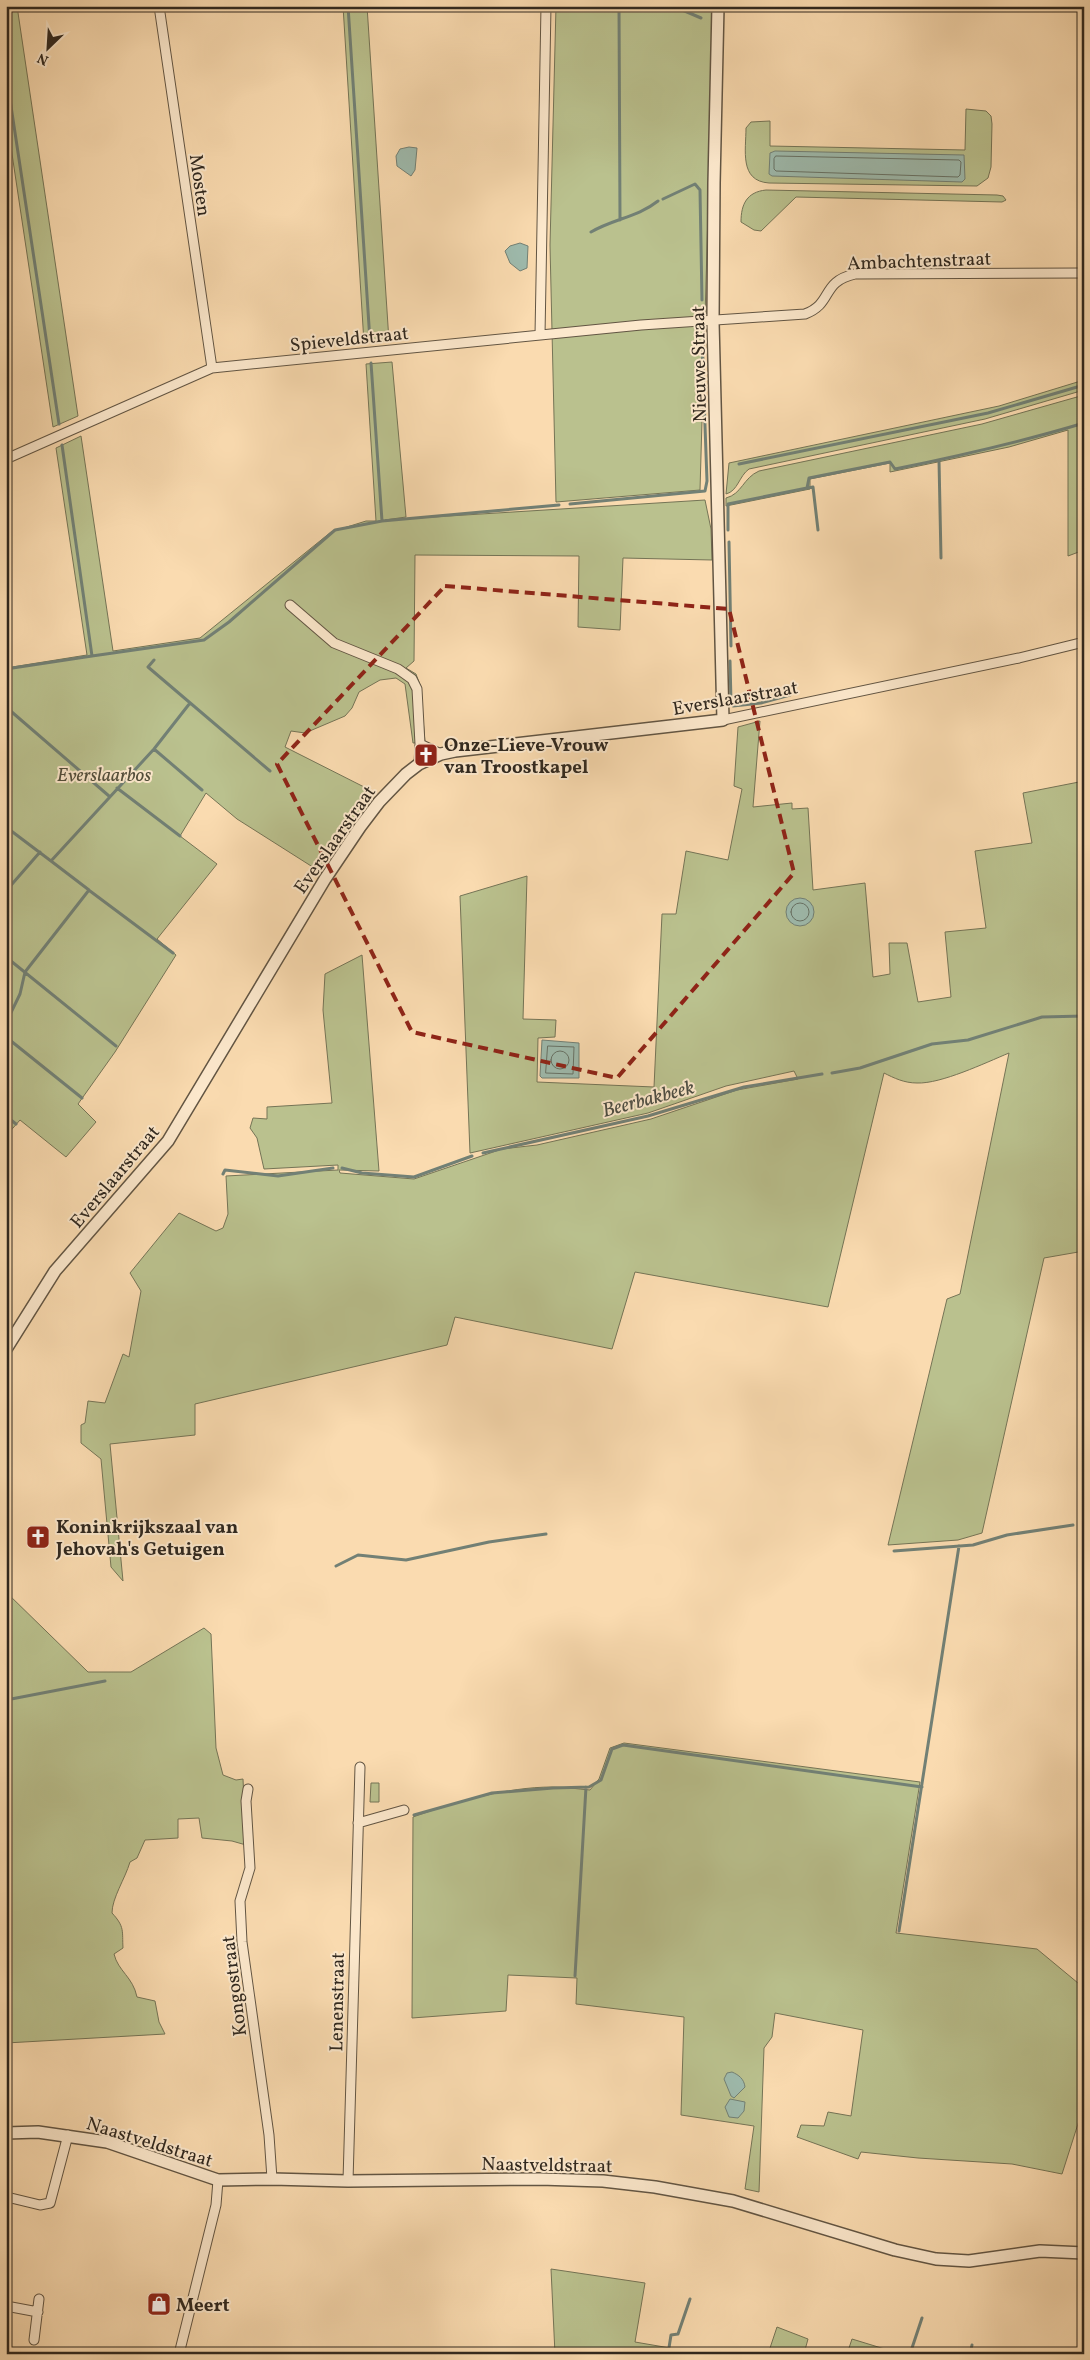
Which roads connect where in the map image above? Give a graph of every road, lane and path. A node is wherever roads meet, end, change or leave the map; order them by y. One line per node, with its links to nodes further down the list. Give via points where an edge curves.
1 (159, 6): 7 (street, Mosten)
2 (546, 6): 6 (street)
3 (718, 6): 5 (street, Nieuwe Straat)
4 (1084, 273): 5 (street, Ambachtenstraat, via 855,274 840,277 832,284 822,304 805,314)
5 (714, 322): 6 (street, Spieveldstraat); 11 (street, Nieuwe Straat)
6 (540, 335): 7 (street, Spieveldstraat)
7 (212, 368): 8 (street, Spieveldstraat)
8 (6, 459)
9 (290, 605): 12 (street, via 334,643 398,669 412,679 417,689)
10 (1084, 642): 11 (street, Everslaarstraat)
11 (723, 720): 13 (street, Everslaarstraat)
12 (420, 744): 13 (street); 14 (street)
13 (442, 754): 14 (street, Everslaarstraat)
14 (420, 764): 15 (street, Everslaarstraat, via 379,802 341,853 168,1141 55,1271)
15 (6, 1349)
16 (360, 1767): 19 (street, Lenenstraat)
17 (248, 1789): 22 (street, Kongostraat, via 250,1868 240,1901 242,1942)
18 (404, 1810): 19 (street)
19 (358, 1823): 24 (street, Lenenstraat)
20 (6, 2133): 21 (street, Naastveldstraat)
21 (68, 2136): 23 (street, Naastveldstraat, via 107,2142); 25 (street, via 50,2203 40,2205 12,2198)
22 (272, 2179): 23 (street, Naastveldstraat); 24 (street, Naastveldstraat)
23 (218, 2180): 31 (street, via 216,2205)
24 (348, 2181): 26 (street, Naastveldstraat, via 540,2178 603,2181 733,2201 895,2250 936,2259 969,2260 1040,2251)
25 (6, 2202)
26 (1084, 2253)
27 (39, 2299): 29 (street)
28 (6, 2306): 29 (street)
29 (38, 2312): 30 (street)
30 (34, 2340)
31 (179, 2354)

